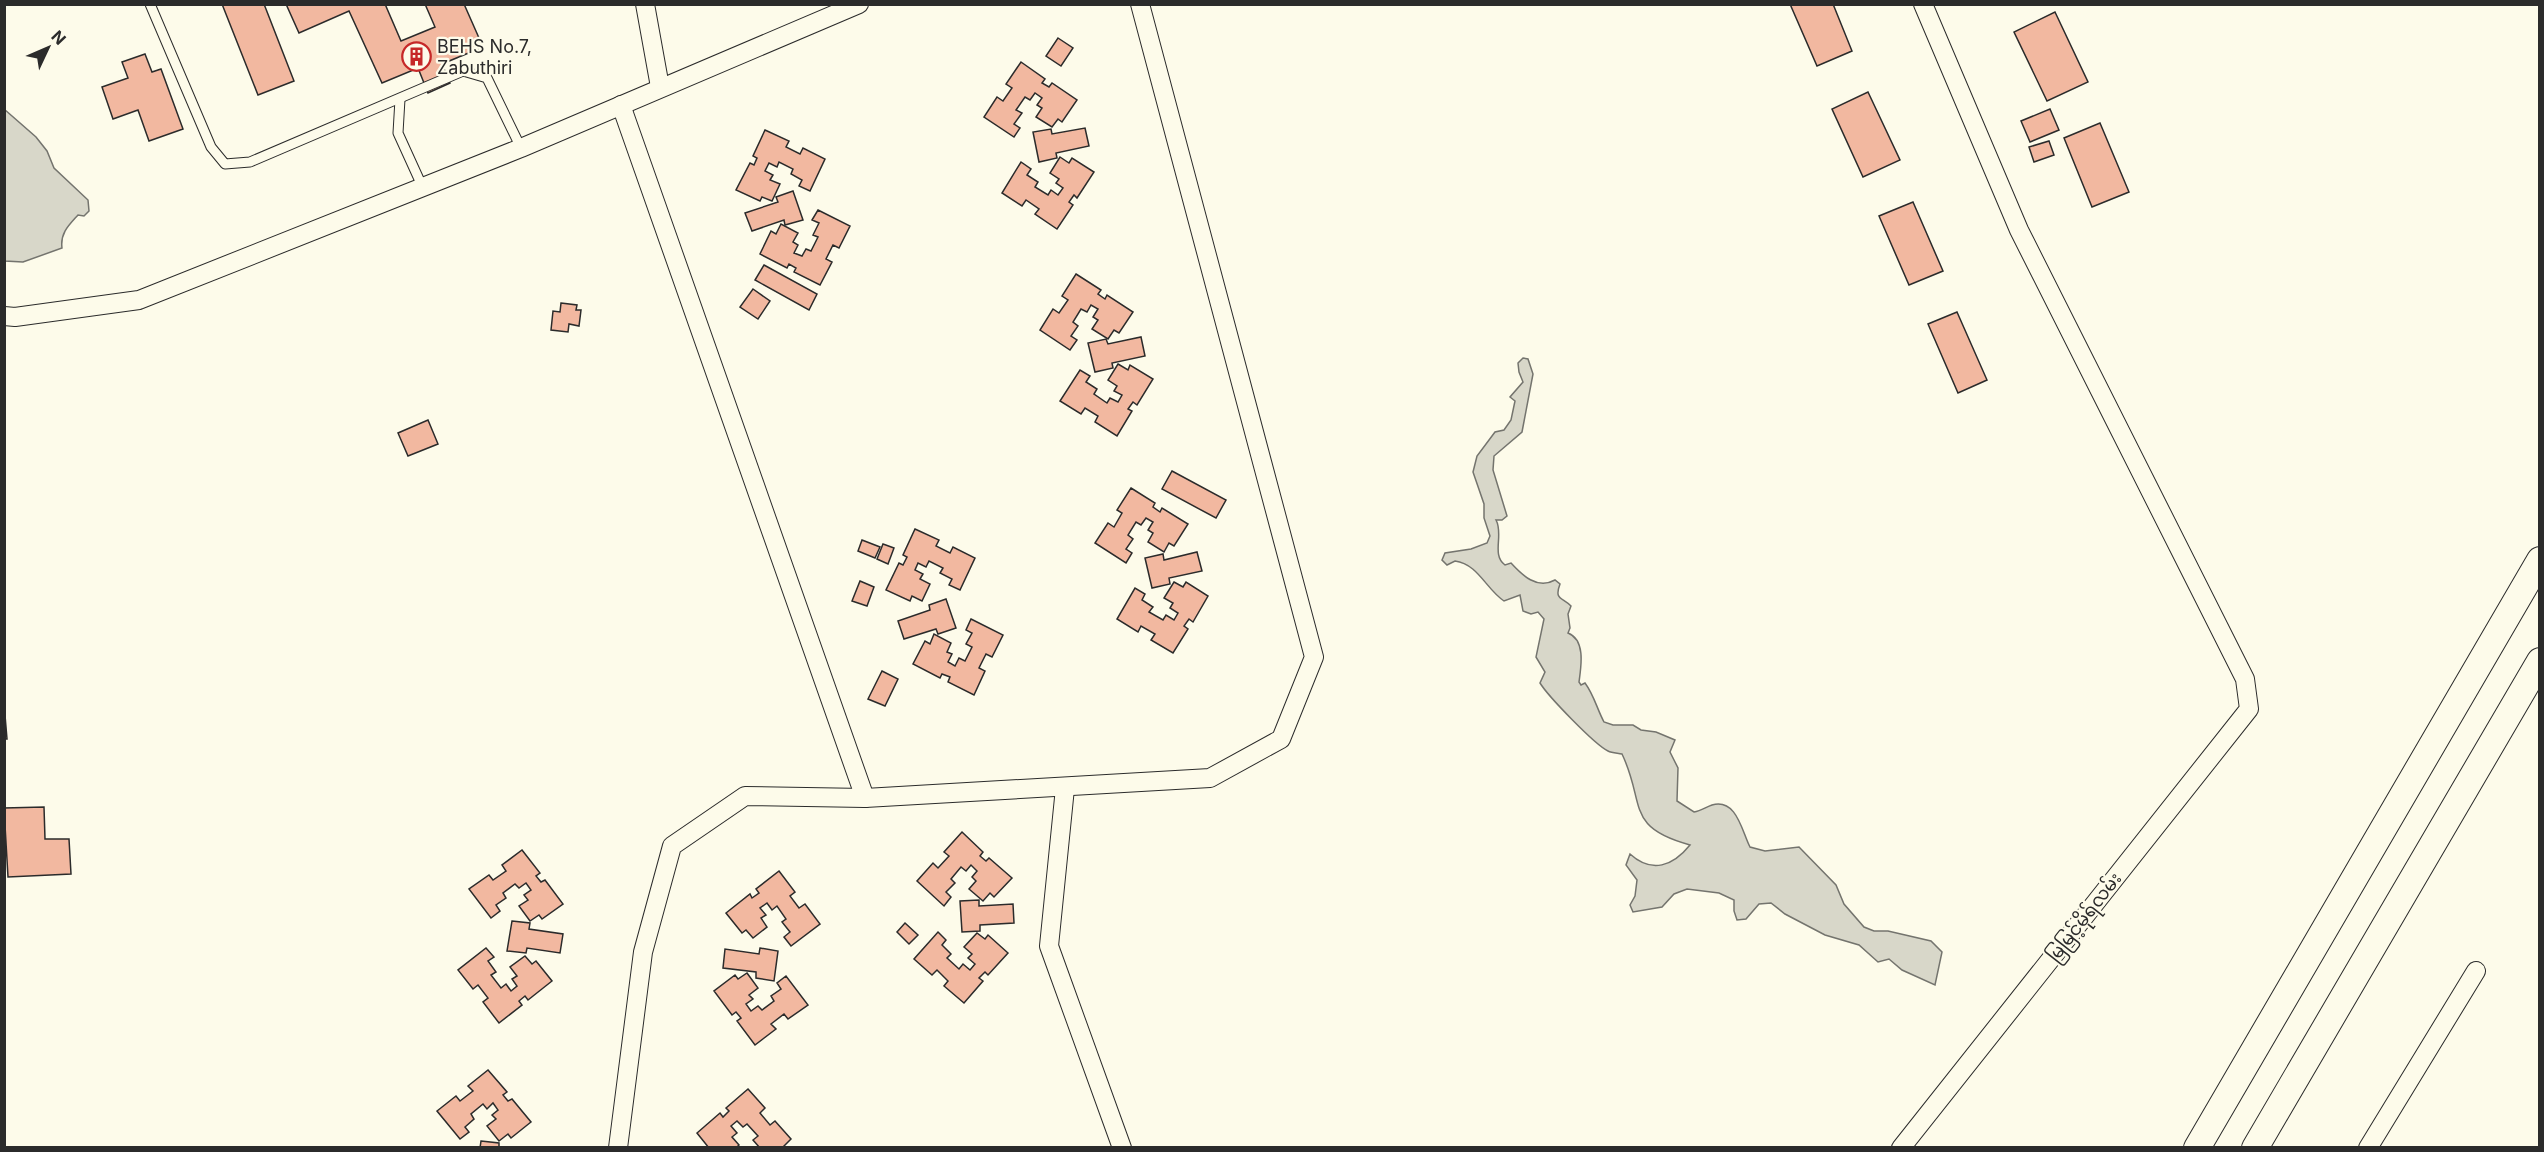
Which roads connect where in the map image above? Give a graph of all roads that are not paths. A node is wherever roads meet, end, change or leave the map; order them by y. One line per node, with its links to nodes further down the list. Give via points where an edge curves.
1 (150, 4): 7 (lane, via 211,147 225,164 250,162)
2 (645, 4): 6 (street)
3 (859, 4): 6 (street)
4 (1140, 4): 14 (street, via 1314,657 1281,739 1210,778)
5 (1923, 4): 19 (street, မြမြင့်မိုရ်လမ်း, via 2019,230 2245,679 2249,709)
6 (660, 87): 8 (street)
7 (400, 99): 9 (lane, via 463,71 487,78); 10 (lane, via 398,133)
8 (621, 105): 9 (street); 15 (street)
9 (521, 148): 10 (street)
10 (423, 188): 11 (street, via 139,300)
11 (4, 316)
12 (2540, 561): 20 (main road)
13 (2540, 661): 21 (main road)
14 (1065, 788): 15 (street); 18 (street, via 1049,946)
15 (865, 798): 17 (street, via 745,796 672,846 643,952)
16 (2476, 971): 22 (street)
17 (618, 1148)
18 (1122, 1148)
19 (1901, 1148)
20 (2197, 1148)
21 (2255, 1148)
22 (2368, 1148)

